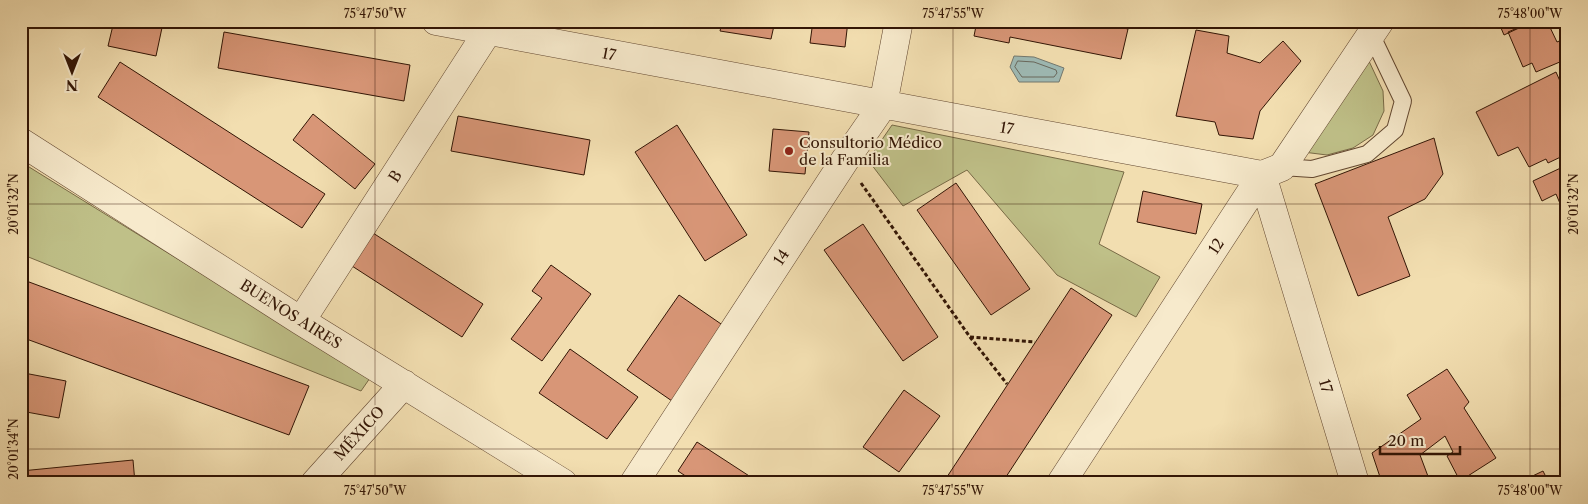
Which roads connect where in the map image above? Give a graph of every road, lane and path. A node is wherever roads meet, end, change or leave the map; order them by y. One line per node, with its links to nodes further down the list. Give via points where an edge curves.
1 (436, 21): 4 (street, 17)
2 (904, 22): 5 (street, 14)
3 (1376, 28): 8 (street, 12); 8 (lane, via 1403,101 1395,130 1367,154 1312,169)
4 (488, 31): 5 (street, 17); 9 (street, B)
5 (883, 105): 7 (street, 14); 8 (street, 17)
6 (21, 142): 9 (street, BUENOS AIRES)
7 (844, 160): 10 (path); 18 (street, 14)
8 (1272, 171): 19 (street, 12); 20 (street, 17)
9 (301, 321): 14 (street, BUENOS AIRES)
10 (970, 337): 11 (path); 15 (path)
11 (1035, 342)
12 (21, 356): 13 (path)
13 (28, 357)
14 (404, 384): 16 (street, MÉXICO); 17 (street, BUENOS AIRES)
15 (1008, 384)
16 (315, 483)
17 (563, 483)
18 (634, 483)
19 (1061, 483)
20 (1355, 483)

